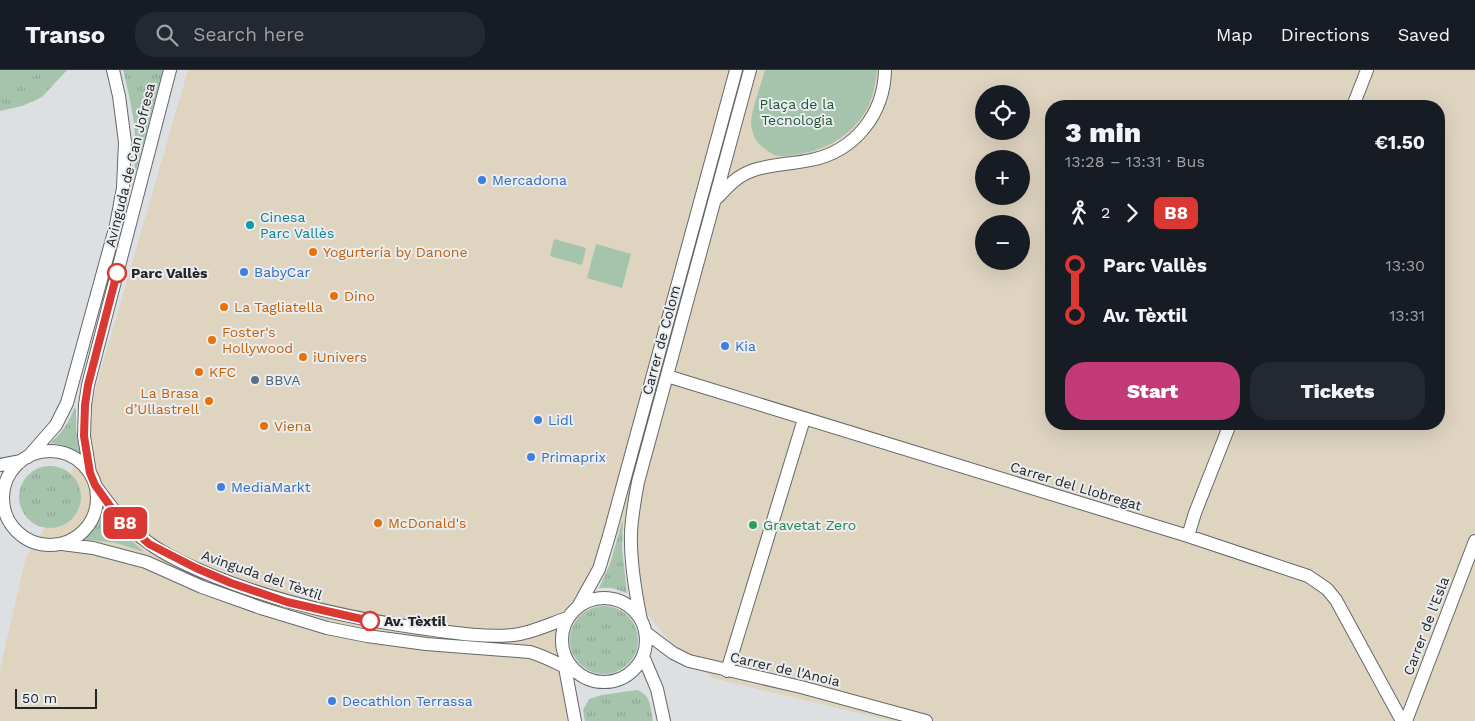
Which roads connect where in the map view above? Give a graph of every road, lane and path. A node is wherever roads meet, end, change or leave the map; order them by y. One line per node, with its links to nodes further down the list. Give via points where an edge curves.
1 (113, 70): 14 (street, Avinguda de Can Jofresa, via 126,142 121,199 67,403 56,425)
2 (170, 70): 16 (street, Avinguda de Can Jofresa, via 88,385 84,436)
3 (736, 70): 22 (street, Carrer de Colom, via 609,536 598,569)
4 (750, 70): 10 (street, Carrer de Colom)
5 (885, 70): 8 (street)
6 (892, 70): 8 (street)
7 (1368, 70): 9 (street)
8 (882, 95): 10 (street, via 868,124 848,145 826,157 754,170 730,183)
9 (1356, 100)
10 (714, 201): 11 (street, Carrer de Colom)
11 (667, 376): 12 (street, Carrer del Llobregat); 24 (street, Carrer de Colom, via 638,482 633,515 633,570)
12 (804, 419): 19 (street, Carrer del Llobregat); 26 (street)
13 (1228, 430): 19 (street)
14 (24, 459): 15 (street); 16 (street, via 41,452 55,452 80,462); 18 (street, via 10,473 4,488)
15 (0, 465)
16 (90, 473): 17 (street)
17 (95, 485): 21 (street, via 98,500 87,528); 23 (street, Avinguda del Tèxtil, via 115,513 149,544 231,583 297,605 370,621 489,635 520,634)
18 (4, 516): 21 (street, via 26,539 42,545)
19 (1188, 536): 31 (street, Carrer del Llobregat, via 1308,576 1327,589)
20 (1475, 541): 32 (street, Carrer de l'Esla)
21 (62, 544): 27 (street, via 139,560 261,608 327,628 426,644 535,653 538,658)
22 (580, 605): 23 (street); 24 (street, via 609,598 628,605)
23 (567, 618): 27 (street, via 561,640)
24 (643, 626): 25 (street, via 646,644); 26 (street, Carrer de l'Anoia, via 679,656)
25 (643, 656): 27 (street, via 633,670 619,679 602,682); 29 (street, via 657,689)
26 (726, 671): 30 (street, Carrer de l'Anoia, via 801,687)
27 (570, 674): 28 (street)
28 (575, 721)
29 (664, 721)
30 (926, 721)
31 (1402, 721)
32 (1406, 721)

